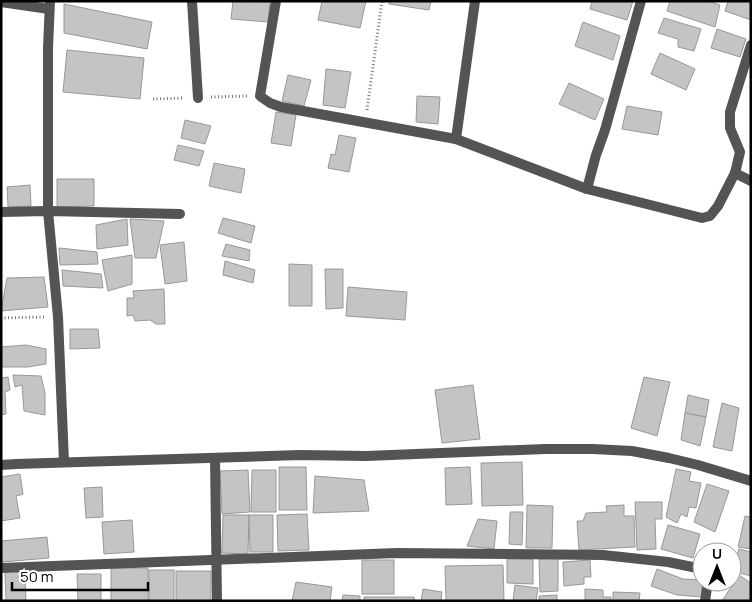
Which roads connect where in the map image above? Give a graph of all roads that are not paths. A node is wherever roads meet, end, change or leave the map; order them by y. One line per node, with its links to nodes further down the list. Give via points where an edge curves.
1 (192, 1): 8 (street)
2 (276, 1): 9 (street, via 260,96 281,107)
3 (475, 1): 9 (street)
4 (641, 1): 12 (street)
5 (1, 2): 6 (street)
6 (50, 5): 13 (street)
7 (751, 45): 10 (street, via 730,112 730,128 740,152)
8 (198, 98)
9 (456, 139): 12 (street)
10 (735, 173): 11 (street); 12 (street, via 718,206 710,216 702,218)
11 (751, 181)
12 (587, 189)
13 (48, 211): 14 (street); 15 (street); 17 (street, via 58,317)
14 (1, 212)
15 (180, 214)
16 (215, 458): 17 (street); 19 (street, via 545,449 632,451 698,465); 20 (street)
17 (64, 462): 18 (street)
18 (1, 466)
19 (751, 481)
20 (217, 559): 21 (street, via 397,553 593,555); 22 (street); 23 (street)
21 (692, 567)
22 (1, 568)
23 (218, 601)

